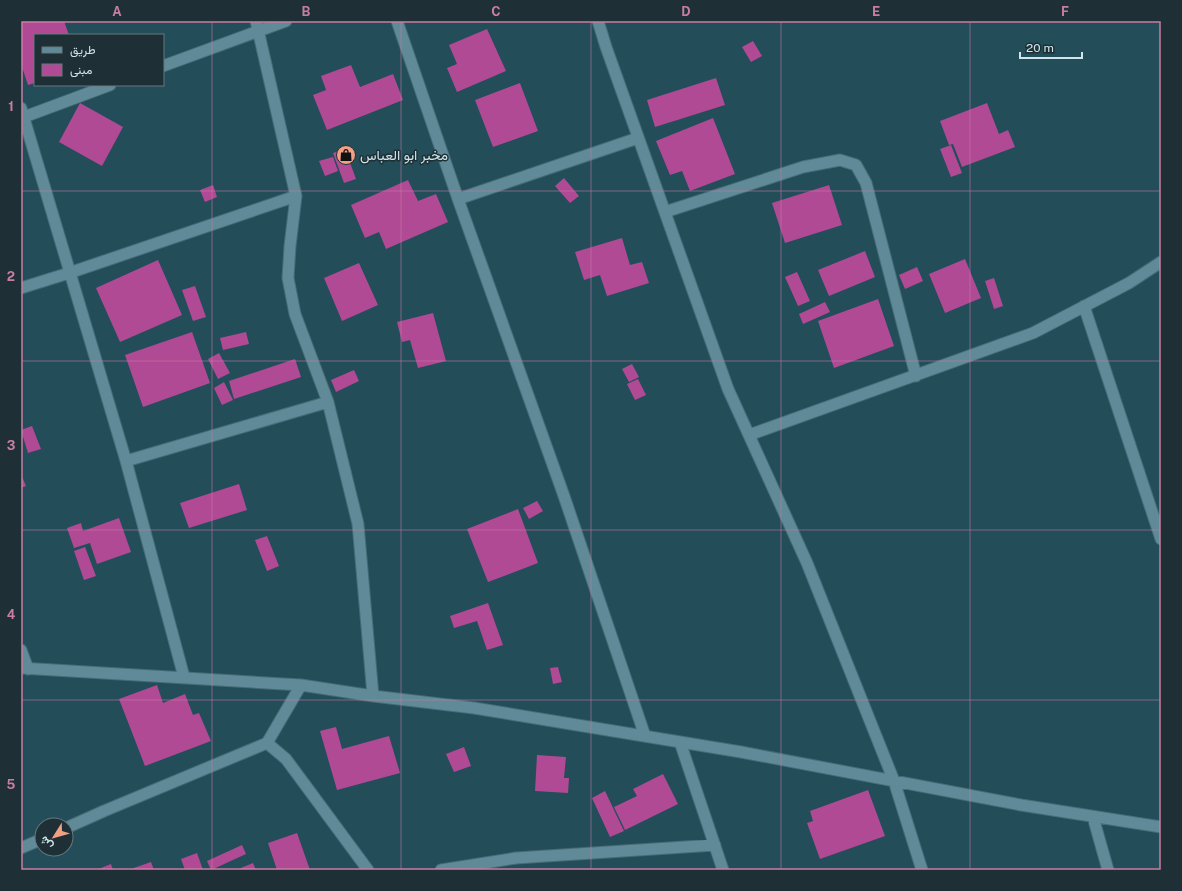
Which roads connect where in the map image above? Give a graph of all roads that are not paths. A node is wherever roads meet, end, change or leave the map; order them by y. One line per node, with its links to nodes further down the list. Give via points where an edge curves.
1 (286, 21): 4 (street)
2 (397, 21): 10 (street)
3 (598, 21): 8 (street)
4 (257, 26): 5 (street); 9 (street)
5 (164, 66)
6 (107, 86): 7 (street)
7 (22, 112): 13 (street)
8 (638, 138): 10 (street); 11 (street)
9 (296, 196): 13 (street); 17 (street, via 288,278 295,314)
10 (458, 199): 26 (street, via 564,496)
11 (665, 212): 16 (street, via 804,167 840,160 856,165 866,183); 18 (street, via 728,390)
12 (1161, 262): 15 (street, via 1129,283)
13 (69, 273): 14 (street); 19 (street)
14 (21, 288)
15 (1084, 306): 16 (street, via 1033,333); 20 (street)
16 (916, 376): 18 (street)
17 (328, 402): 19 (street); 25 (street, via 358,524)
18 (749, 435): 29 (street, via 807,563)
19 (126, 461): 23 (street)
20 (1161, 539)
21 (21, 650): 22 (street)
22 (25, 668): 23 (street)
23 (184, 677): 24 (street)
24 (301, 685): 25 (street); 28 (street)
25 (373, 696): 26 (street, via 474,708)
26 (645, 736): 27 (street)
27 (680, 742): 29 (street); 34 (street)
28 (267, 743): 31 (street); 36 (street, via 286,759)
29 (894, 781): 30 (street); 39 (street)
30 (1093, 817): 32 (street); 40 (street)
31 (74, 824)
32 (1161, 827)
33 (34, 842): 35 (street)
34 (715, 845): 37 (street, via 516,858); 38 (street)
35 (21, 848)
36 (368, 870)
37 (441, 870)
38 (723, 870)
39 (922, 870)
40 (1108, 870)

